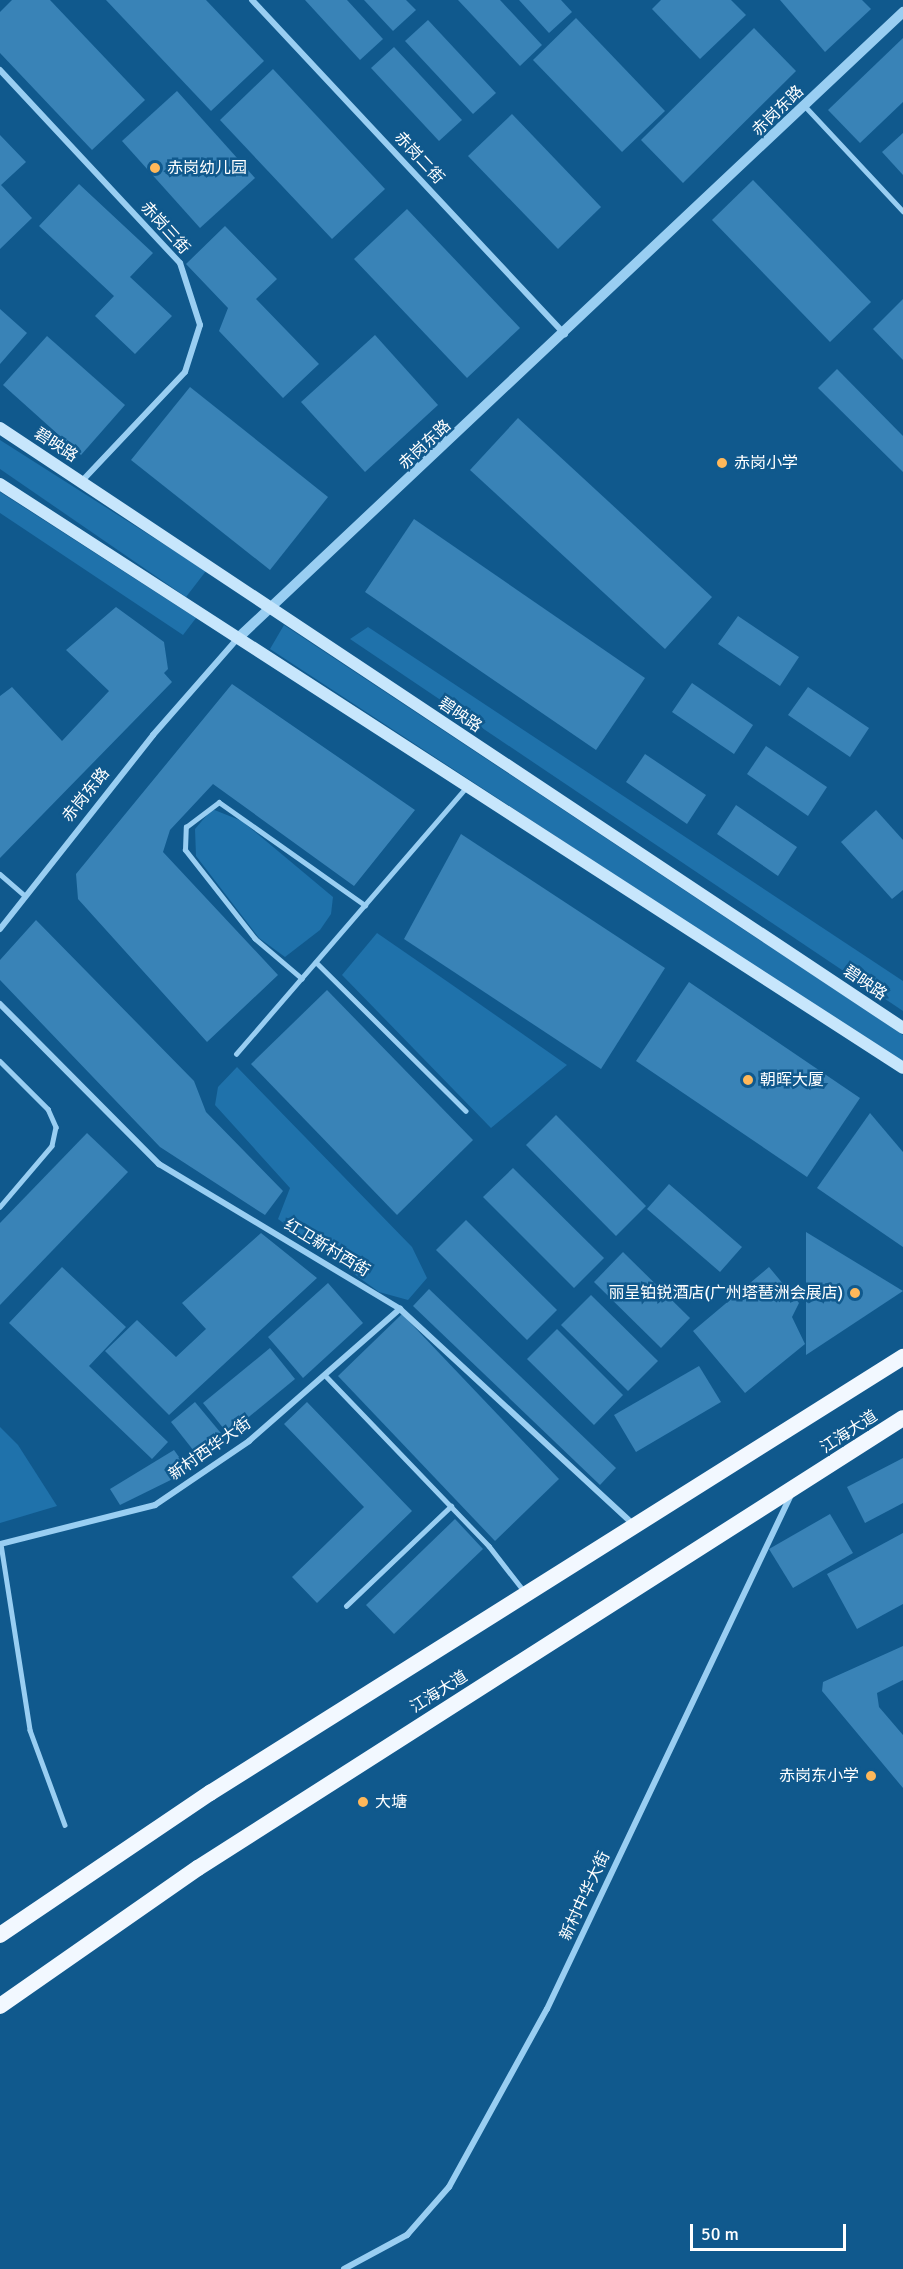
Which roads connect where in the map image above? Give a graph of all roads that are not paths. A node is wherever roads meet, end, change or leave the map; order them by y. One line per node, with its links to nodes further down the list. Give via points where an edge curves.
1 (252, 0): 6 (street, 赤岗二街)
2 (903, 12): 4 (street, 赤岗东路)
3 (0, 70): 8 (street, 赤岗三街, via 180,263 200,325 185,372)
4 (805, 106): 5 (lane); 6 (street, 赤岗东路)
5 (903, 211)
6 (565, 335): 10 (street, 赤岗东路)
7 (0, 428): 8 (main road, 碧映路)
8 (81, 482): 10 (main road, 碧映路)
9 (0, 484): 11 (main road)
10 (271, 608): 11 (street, 赤岗东路); 20 (main road, 碧映路)
11 (237, 639): 12 (main road); 14 (street, 赤岗东路)
12 (466, 788): 15 (lane); 23 (main road)
13 (0, 873): 14 (lane)
14 (25, 897): 16 (street, 赤岗东路)
15 (365, 905): 17 (lane); 18 (lane, via 219,802 186,827 185,850 255,939)
16 (0, 929)
17 (316, 962): 18 (lane); 24 (lane)
18 (302, 978): 21 (lane)
19 (0, 1004): 26 (street, 红卫新村西街, via 159,1164)
20 (903, 1028)
21 (236, 1054)
22 (0, 1061): 25 (lane, via 48,1109 56,1127 52,1146)
23 (903, 1068)
24 (466, 1111)
25 (0, 1207)
26 (400, 1309): 28 (street, 新村西华大街); 32 (street, 红卫新村西街)
27 (903, 1357): 32 (highway, 江海大道)
28 (325, 1375): 31 (lane); 33 (street, 新村西华大街, via 249,1441 155,1504)
29 (903, 1419): 30 (highway, 江海大道)
30 (794, 1489): 38 (highway, 江海大道, via 207,1862); 39 (street, 新村中华大街, via 547,2009 449,2187 407,2235)
31 (451, 1506): 34 (lane); 35 (lane)
32 (635, 1526): 34 (highway, 江海大道)
33 (1, 1544): 36 (lane, via 30,1731)
34 (526, 1594): 37 (highway, 江海大道, via 210,1793)
35 (346, 1606)
36 (65, 1825)
37 (0, 1935)
38 (0, 2006)
39 (344, 2269)

